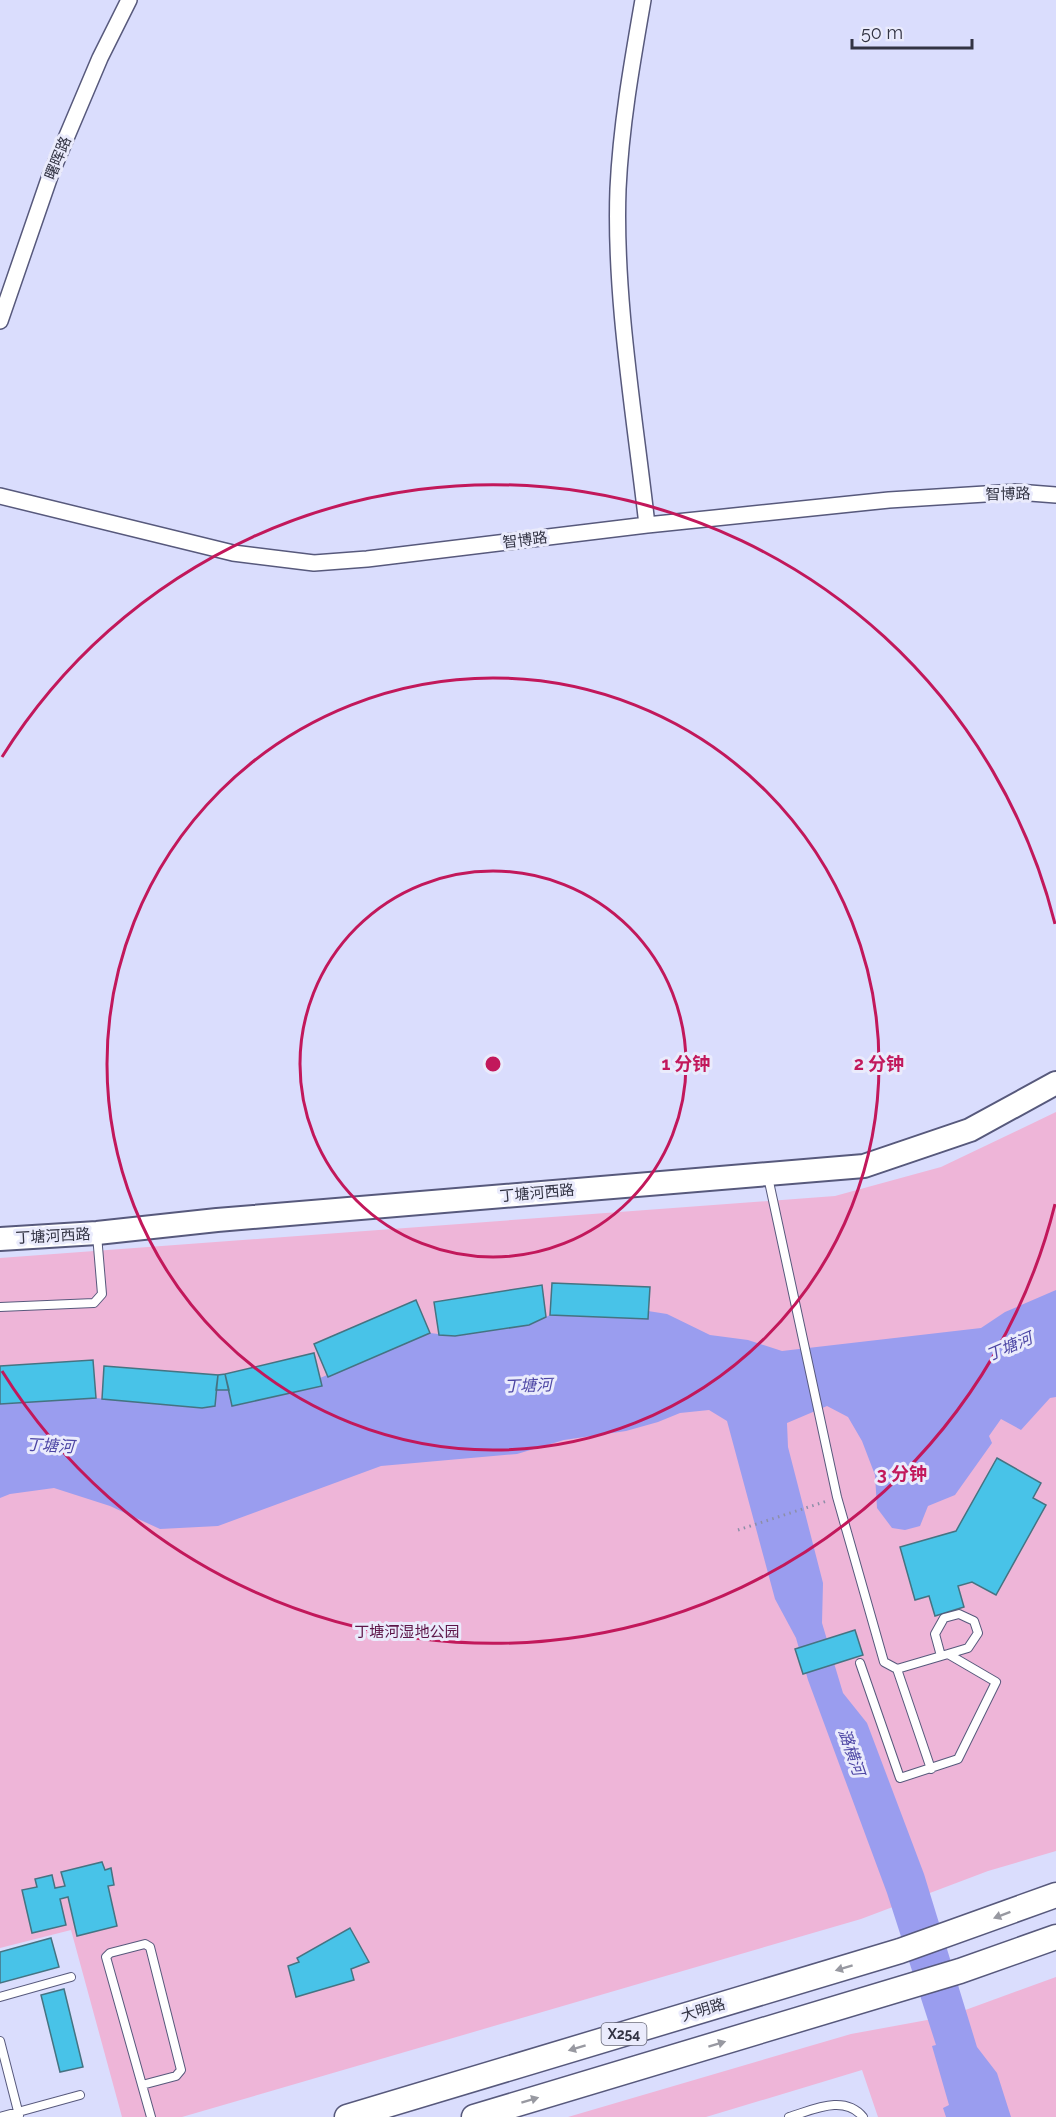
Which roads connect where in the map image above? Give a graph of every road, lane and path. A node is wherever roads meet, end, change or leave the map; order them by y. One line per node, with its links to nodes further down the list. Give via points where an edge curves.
1 (129, 0): 3 (street, 曙晖路, via 50,176)
2 (643, 0): 6 (street, via 624,107 618,191 621,285)
3 (0, 321)
4 (1056, 495): 6 (street, 智博路, via 1017,492 889,500)
5 (0, 496): 6 (street, 智博路, via 233,553 314,563 367,560)
6 (647, 525)
7 (1056, 1083): 8 (street, 丁塘河西路, via 970,1130 864,1166)
8 (767, 1175): 9 (street, 丁塘河西路); 12 (lane)
9 (97, 1233): 10 (street, 丁塘河西路); 11 (lane, via 102,1294 98,1301)
10 (0, 1239)
11 (0, 1307)
12 (837, 1497): 13 (path); 16 (lane, via 884,1662)
13 (738, 1530)
14 (945, 1655): 14 (lane, via 968,1648 978,1633 975,1621 959,1614 944,1618 935,1634); 16 (lane); 17 (lane, via 996,1682 958,1759)
15 (860, 1663): 17 (lane, via 900,1778)
16 (897, 1669): 17 (lane)
17 (931, 1769)
18 (1056, 1895): 28 (main road, 大明路 / X254, one-way to 28, via 948,1936)
19 (1056, 1937): 29 (main road, X254, one-way to 19, via 960,1971)
20 (71, 1977): 21 (lane)
21 (0, 1997)
22 (0, 2041): 25 (lane)
23 (142, 2085): 23 (lane, via 176,2076 181,2070 150,1947 145,1944 106,1957); 27 (lane)
24 (80, 2095): 25 (lane)
25 (19, 2114): 26 (lane)
26 (0, 2117)
27 (151, 2117)
28 (347, 2117)
29 (474, 2117)
30 (789, 2117): 31 (lane, via 834,2104 852,2107)
31 (863, 2117)

